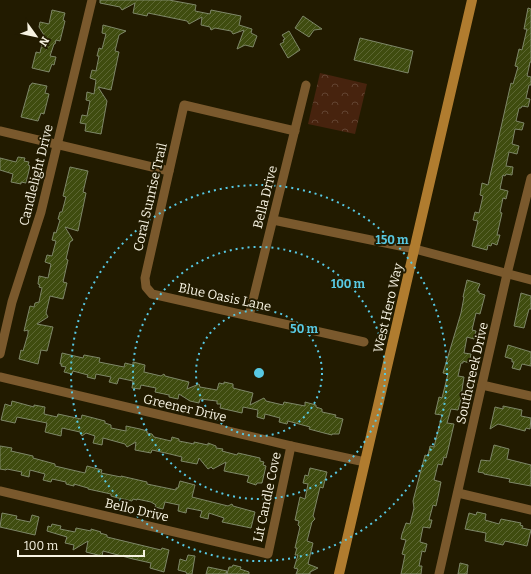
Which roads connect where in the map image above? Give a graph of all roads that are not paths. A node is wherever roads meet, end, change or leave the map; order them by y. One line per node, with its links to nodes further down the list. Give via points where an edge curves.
1 (92, 0): 6 (street, Candlelight Drive)
2 (472, 0): 10 (main road, West Hero Way)
3 (306, 85): 5 (street, Bella Drive)
4 (0, 131): 6 (street)
5 (295, 131): 7 (street, Coral Sunrise Trail, via 184,105); 9 (street, Bella Drive)
6 (57, 145): 7 (street); 16 (street, Candlelight Drive, via 41,212 12,302)
7 (169, 171): 13 (street, Coral Sunrise Trail, via 145,278 146,287)
8 (531, 178): 11 (street, Southcreek Drive)
9 (273, 220): 10 (street); 14 (street, Bella Drive)
10 (415, 249): 11 (street); 21 (main road, West Hero Way)
11 (507, 274): 12 (street); 18 (street, Southcreek Drive)
12 (531, 280)
13 (152, 294): 14 (street, Blue Oasis Lane)
14 (249, 316): 15 (street, Blue Oasis Lane)
15 (364, 342)
16 (0, 354)
17 (0, 377): 20 (street, Greener Drive)
18 (482, 385): 19 (street); 23 (street, Southcreek Drive)
19 (531, 396)
20 (291, 446): 21 (street, Greener Drive); 25 (street, Lit Candle Cove)
21 (365, 462): 26 (main road, West Hero Way)
22 (0, 491): 25 (street, Bello Drive)
23 (458, 492): 24 (street); 27 (street, Southcreek Drive)
24 (531, 510)
25 (268, 554)
26 (339, 574)
27 (438, 574)

